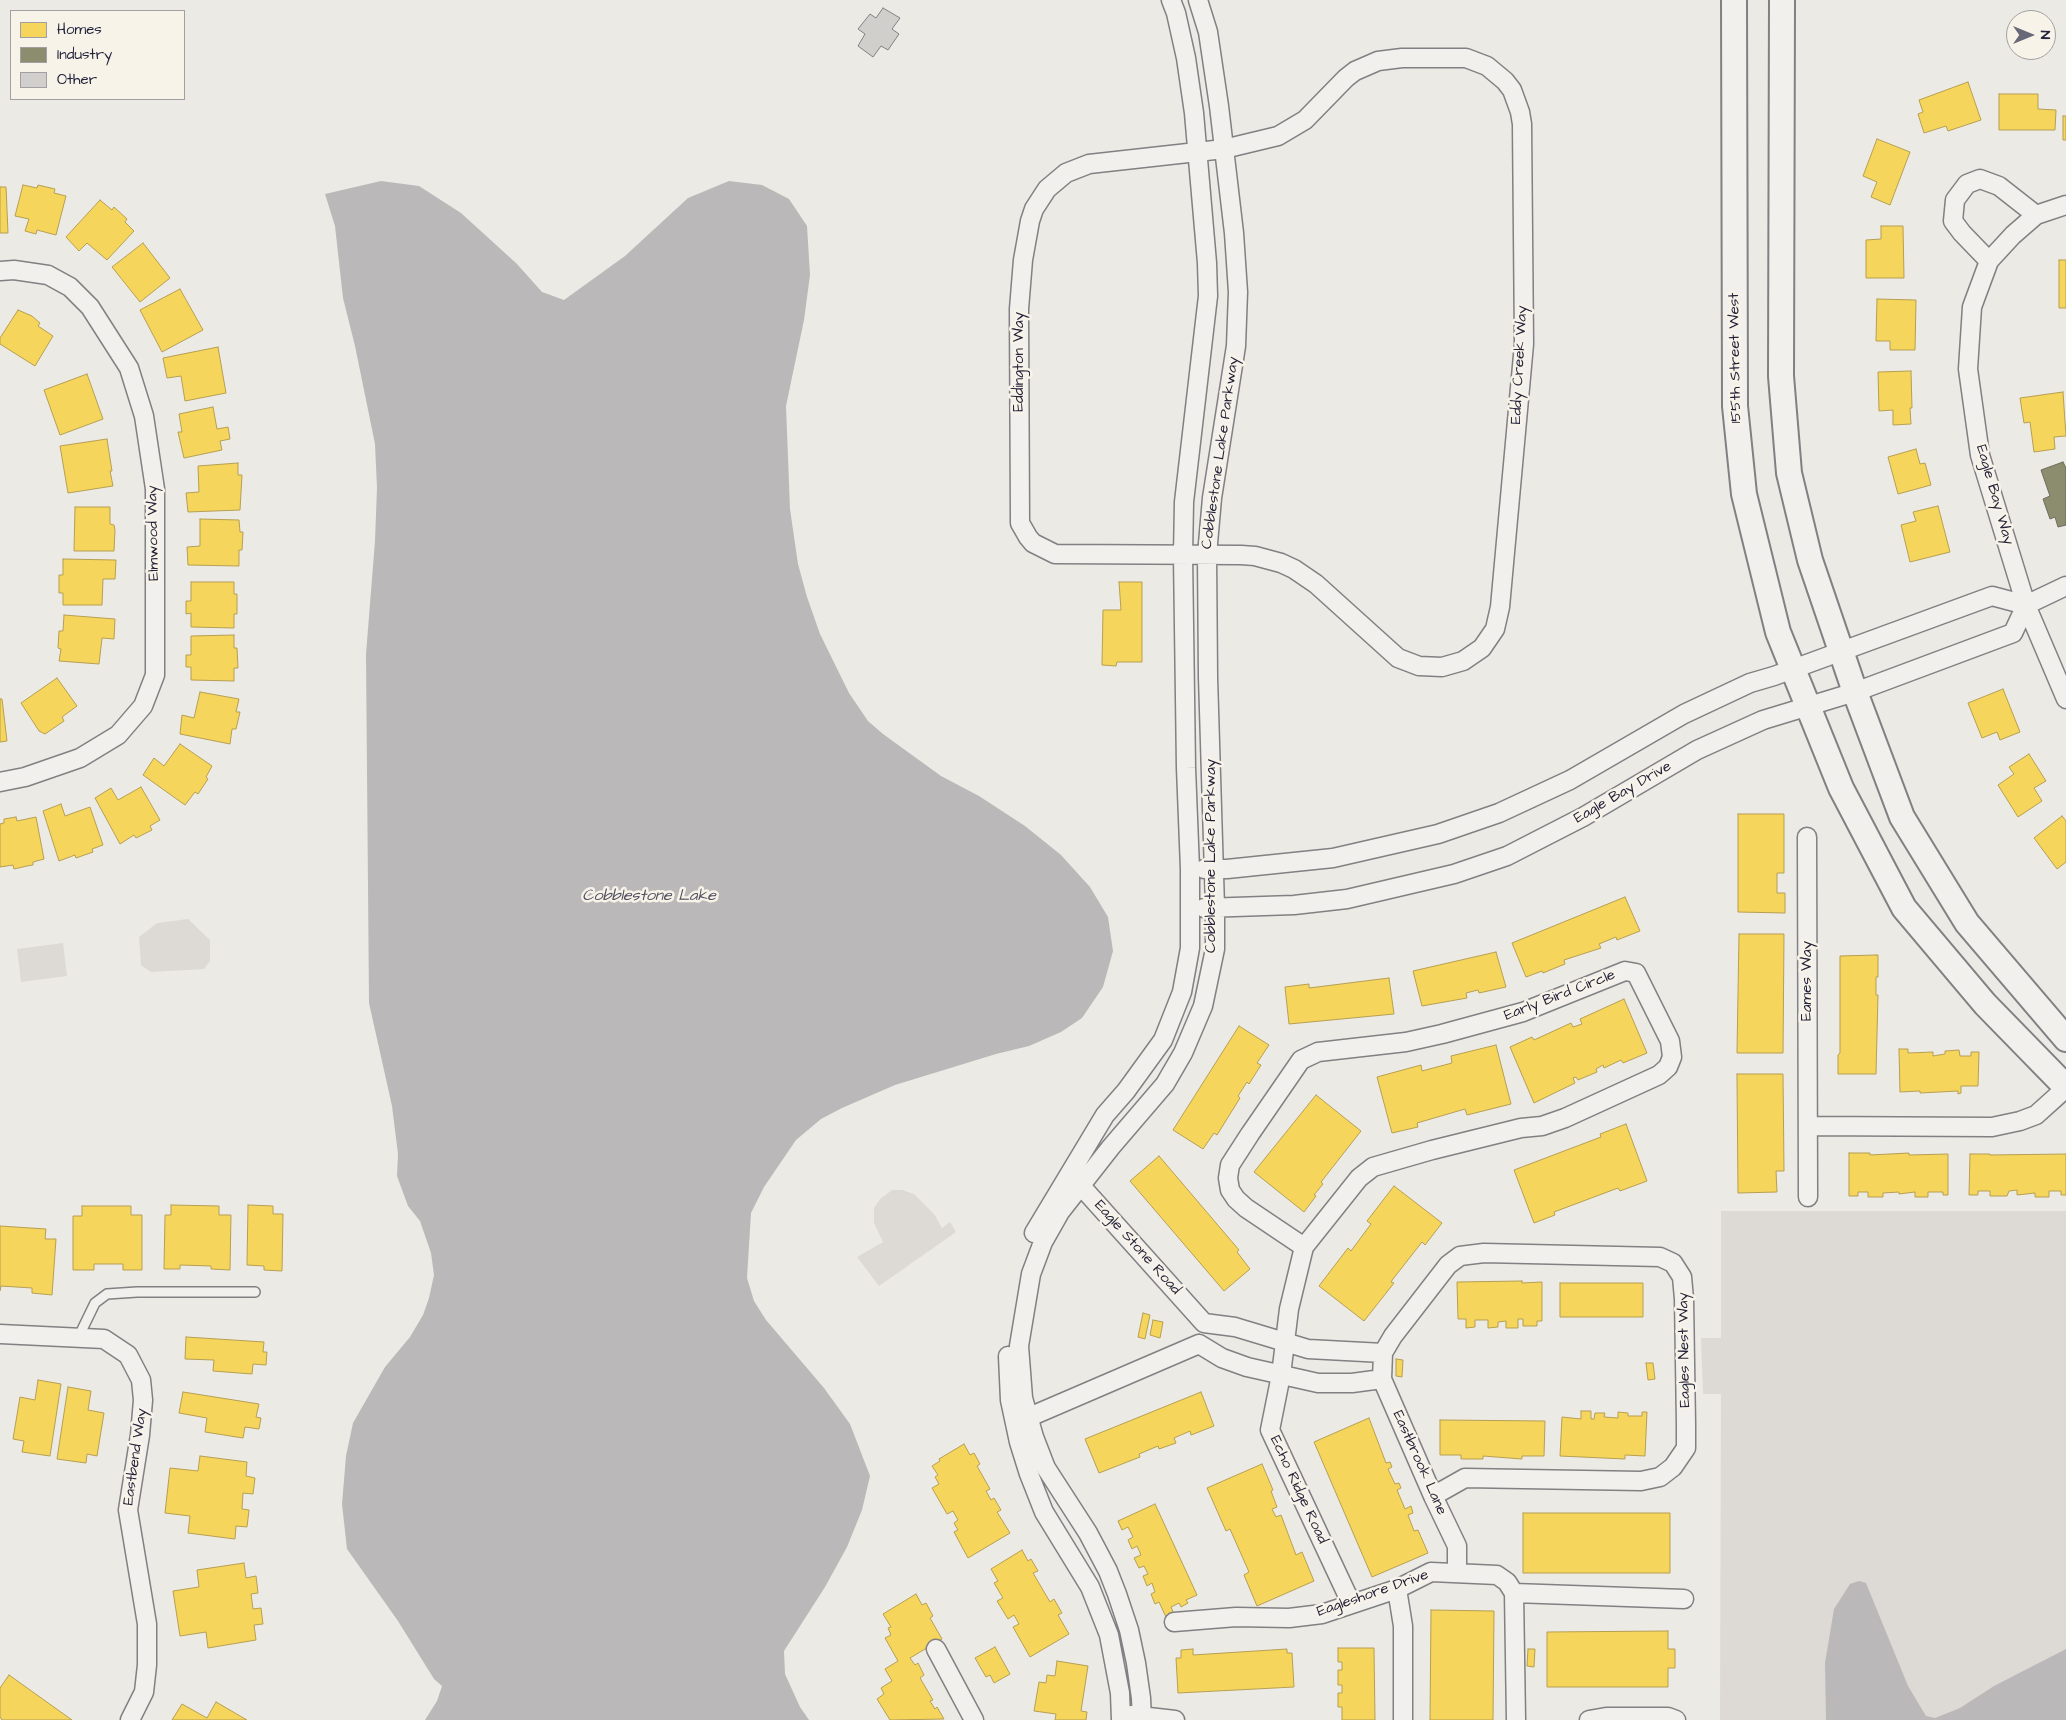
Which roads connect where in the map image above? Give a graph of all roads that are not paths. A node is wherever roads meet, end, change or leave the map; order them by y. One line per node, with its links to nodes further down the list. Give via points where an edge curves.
1 (1171, 0): 6 (street, Cobblestone Lake Parkway, via 1186,58)
2 (1198, 0): 5 (street, Cobblestone Lake Parkway, via 1208,32)
3 (1734, 0): 16 (street, 155th Street West, via 1735,406 1744,494 1778,632)
4 (1782, 0): 15 (street, via 1781,376 1789,473 1810,560)
5 (1224, 149): 6 (street, Eddy Creek Way); 12 (street, Cobblestone Lake Parkway, via 1234,233 1238,316); 12 (street, Eddy Creek Way, via 1262,141 1292,129 1346,78 1378,61 1466,58 1487,66 1509,86 1520,112 1524,344 1500,613 1489,639 1473,655 1442,668 1408,663 1389,651 1316,584 1294,569 1255,556)
6 (1198, 152): 11 (street, Cobblestone Lake Parkway, via 1208,296 1184,502); 11 (street, Eddington Way, via 1089,164 1056,180 1040,198 1030,221 1023,260 1020,309 1020,523 1028,537 1040,548 1063,556)
7 (2066, 205): 8 (street, Eagle Bay Way)
8 (2036, 215): 9 (street, Eagle Bay Way); 9 (street, via 1999,186 1980,180 1967,184 1955,200 1953,221)
9 (1990, 261): 14 (street, Eagle Bay Way, via 1972,306 1968,369 1980,455)
10 (0, 271): 20 (street, Elmwood Way, via 48,275 70,287 90,306 129,368 144,416 154,489 154,675 143,706 118,735 80,758)
11 (1183, 555): 12 (street, Eddy Creek Way); 23 (street, Cobblestone Lake Parkway)
12 (1207, 555): 22 (street, Cobblestone Lake Parkway)
13 (2066, 586): 14 (street)
14 (2026, 605): 15 (street, via 1992,596); 17 (street, Eagle Bay Drive, via 2012,633); 18 (street, Eagle Bay Way)
15 (1841, 651): 16 (street); 17 (street)
16 (1794, 669): 19 (street, 155th Street West); 22 (street, via 1750,683 1684,714 1570,780 1499,812 1446,831 1333,858)
17 (1855, 692): 19 (street, Eagle Bay Drive); 26 (street, via 1907,825 1967,923)
18 (2066, 699)
19 (1806, 706): 24 (street, Eagle Bay Drive, via 1763,720 1697,750 1574,821 1507,856 1478,866 1347,899 1294,905); 29 (street, 155th Street West, via 1840,788 1904,908 1985,1004)
20 (0, 782)
21 (1807, 837): 30 (street, Eames Way)
22 (1214, 868): 23 (street); 24 (street, Cobblestone Lake Parkway)
23 (1190, 869): 25 (street, Cobblestone Lake Parkway)
24 (1216, 907): 25 (street, Eagle Bay Drive); 28 (street, Cobblestone Lake Parkway, via 1215,949 1204,1006)
25 (1191, 909): 27 (street, Cobblestone Lake Parkway, via 1190,948 1182,992)
26 (2066, 1039)
27 (1163, 1040): 28 (street); 31 (street, Cobblestone Lake Parkway, via 1105,1115)
28 (1183, 1053): 31 (street, Cobblestone Lake Parkway, via 1165,1084)
29 (2066, 1088): 30 (street, via 2036,1115 1992,1126)
30 (1808, 1126): 32 (street, Eames Way)
31 (1075, 1180): 35 (street, Eagle Stone Road); 43 (street, Cobblestone Lake Parkway, via 1032,1238 1014,1305 1008,1344 1010,1390)
32 (1808, 1197)
33 (1304, 1247): 33 (street, Early Bird Circle, via 1236,1199 1228,1178 1230,1165 1240,1149 1302,1060 1318,1052 1391,1044 1442,1034 1523,1012 1625,971 1636,973 1670,1041 1672,1057 1668,1067 1659,1075 1542,1126 1520,1128 1373,1166 1359,1178); 38 (street, Early Bird Circle)
34 (256, 1292): 37 (lane, via 107,1294 94,1303)
35 (1204, 1323): 38 (street, via 1235,1327); 39 (street)
36 (0, 1334): 37 (street, Eastbend Way)
37 (78, 1338): 56 (street, Eastbend Way, via 104,1339 128,1355 141,1380 140,1435 128,1510 147,1624 147,1665 144,1692)
38 (1285, 1343): 40 (street, via 1308,1349); 41 (street, Echo Ridge Road)
39 (1199, 1344): 41 (street, via 1230,1361); 43 (street)
40 (1383, 1353): 42 (street, Eastbrook Lane); 44 (street, Eagles Nest Way, via 1428,1290 1448,1265 1460,1256 1484,1253 1660,1256 1673,1263 1682,1277 1686,1448 1673,1467 1660,1477 1641,1482 1465,1478)
41 (1281, 1376): 42 (street, via 1318,1383); 51 (street, Echo Ridge Road, via 1270,1430)
42 (1382, 1379): 44 (street, Eastbrook Lane)
43 (1022, 1420): 45 (street, Cobblestone Lake Parkway, via 1046,1468); 47 (street, Cobblestone Lake Parkway, via 1031,1480 1044,1512)
44 (1433, 1496): 46 (street, Eastbrook Lane, via 1457,1546)
45 (1108, 1571): 47 (street); 55 (street, Cobblestone Lake Parkway, via 1129,1630 1142,1698)
46 (1457, 1573): 48 (street, Eagleshore Drive, via 1431,1572); 49 (street, Eagleshore Drive, via 1498,1575)
47 (1087, 1582): 54 (street, Cobblestone Lake Parkway, via 1109,1635)
48 (1397, 1589): 51 (street, Eagleshore Drive); 59 (street, via 1403,1626)
49 (1514, 1594): 50 (street); 60 (street)
50 (1684, 1599)
51 (1351, 1603): 52 (street, Eagleshore Drive, via 1322,1614 1290,1618 1236,1617)
52 (1174, 1622)
53 (936, 1648): 57 (street)
54 (1122, 1718): 55 (street)
55 (1142, 1718): 58 (street)
56 (130, 1720)
57 (974, 1720)
58 (1175, 1720)
59 (1402, 1720)
60 (1516, 1720)
61 (1589, 1720): 62 (street, via 1606,1716 1668,1717)
62 (1676, 1720)

